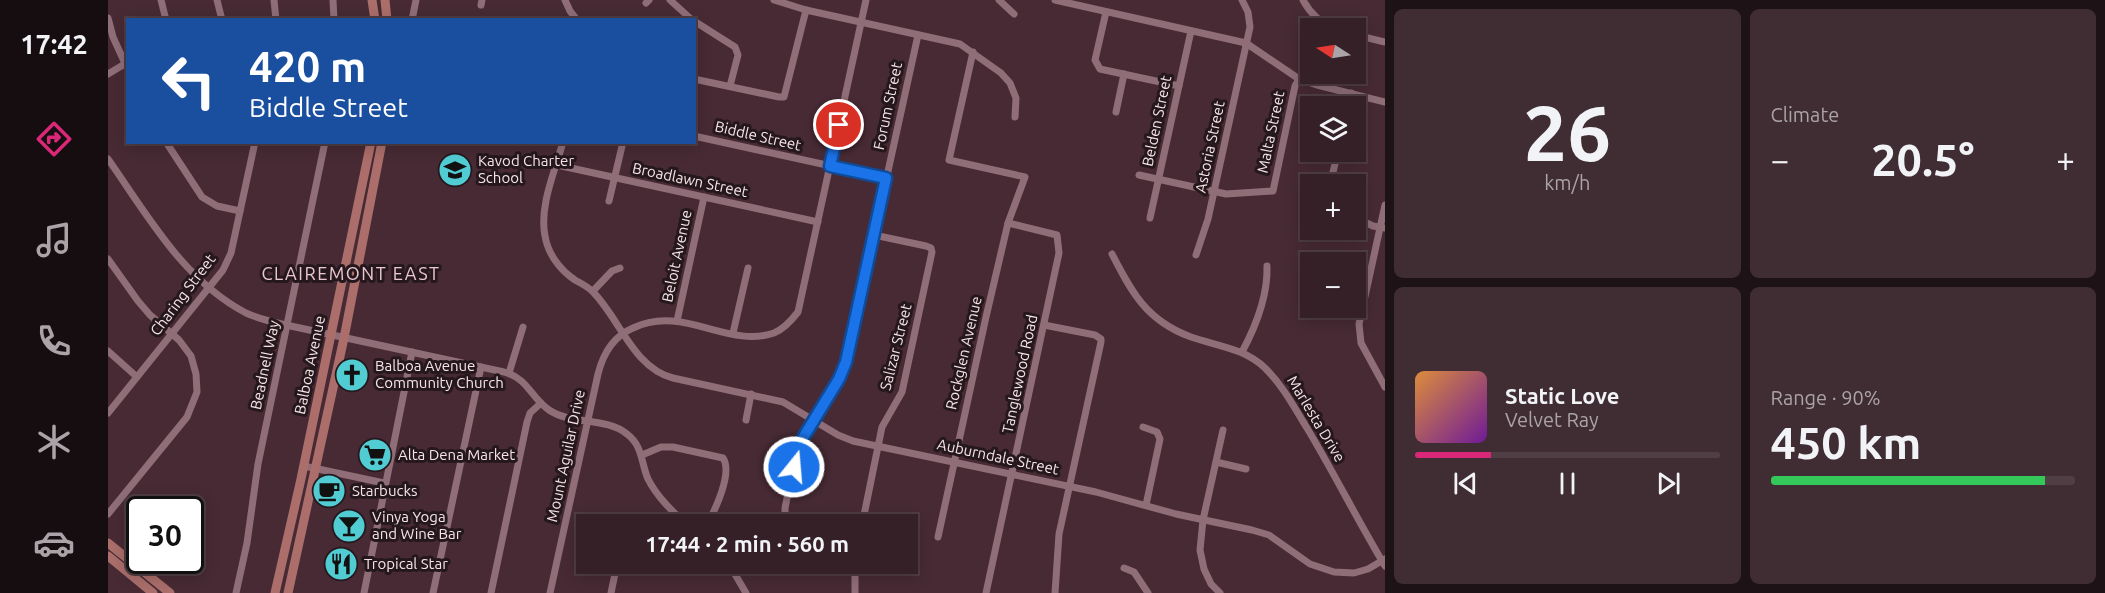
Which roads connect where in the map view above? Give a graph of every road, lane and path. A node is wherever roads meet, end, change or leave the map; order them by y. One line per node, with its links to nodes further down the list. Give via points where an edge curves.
1 (161, 0): 20 (street)
2 (217, 0): 21 (street)
3 (274, 0): 22 (street)
4 (333, 0): 23 (street)
5 (372, 0): 24 (main road)
6 (385, 0): 25 (main road)
7 (416, 0): 26 (street)
8 (565, 0): 27 (street)
9 (670, 0): 28 (street)
10 (774, 0): 16 (street)
11 (867, 0): 31 (street)
12 (999, 0): 18 (street)
13 (1055, 0): 17 (street)
14 (1242, 0): 36 (street, Astoria Street, via 1250,27)
15 (1303, 0): 29 (street)
16 (806, 10): 31 (street); 44 (street, via 784,97)
17 (1106, 12): 32 (street); 41 (street, via 1095,60 1100,69)
18 (1014, 14)
19 (108, 18): 38 (street)
20 (166, 18)
21 (222, 18)
22 (276, 18)
23 (334, 18)
24 (375, 18)
25 (387, 18)
26 (412, 18)
27 (575, 18)
28 (691, 18)
29 (1316, 18)
30 (696, 22): 44 (street, via 737,50)
31 (862, 22): 33 (street); 61 (street)
32 (1191, 31): 36 (street); 45 (street, Belden Street)
33 (918, 35): 37 (street, via 952,41); 64 (street, Forum Street)
34 (1366, 37): 35 (street)
35 (1385, 42)
36 (1246, 43): 43 (street); 66 (street, Astoria Street)
37 (973, 52): 50 (street, via 1010,82 1016,98); 74 (street, Rockglen Avenue, via 949,160 1025,177)
38 (126, 64)
39 (126, 66): 40 (street)
40 (108, 74)
41 (1124, 74): 45 (street); 49 (street)
42 (696, 79): 44 (street)
43 (1299, 79): 46 (street); 66 (street, Malta Street, via 1273,191)
44 (730, 86)
45 (1179, 86): 65 (street, Belden Street)
46 (1351, 93): 47 (street); 48 (street)
47 (1350, 96)
48 (1385, 102)
49 (1116, 112)
50 (1015, 117)
51 (696, 136): 61 (street, Biddle Street)
52 (167, 144): 70 (street, via 202,197)
53 (255, 144): 70 (street, Charing Street)
54 (325, 144): 87 (street, Beadnell Way)
55 (371, 144): 93 (main road, Balboa Avenue)
56 (382, 144): 94 (main road, Balboa Avenue)
57 (562, 144): 60 (street)
58 (623, 144): 63 (street)
59 (108, 159): 84 (street, via 182,263)
60 (557, 165): 63 (street, Broadlawn Street); 85 (street, via 545,208 546,240 555,261)
61 (830, 166): 64 (street, Biddle Street); 73 (street)
62 (1139, 175): 65 (street)
63 (615, 177): 67 (street, Broadlawn Street); 68 (street)
64 (886, 178): 76 (street, Forum Street)
65 (1158, 179): 66 (street); 71 (street, Belden Street)
66 (1214, 191): 78 (street, Astoria Street)
67 (704, 197): 73 (street, Broadlawn Street); 86 (street, Beloit Avenue)
68 (609, 201)
69 (1385, 205): 75 (street)
70 (240, 211): 84 (street, Charing Street, via 231,253 223,270)
71 (1150, 218)
72 (1366, 221): 75 (street)
73 (818, 222): 91 (street, via 798,312 776,332 750,336)
74 (1008, 223): 88 (street, Tanglewood Road, via 1052,233 1059,240); 112 (street, Rockglen Avenue)
75 (1383, 227): 83 (street)
76 (874, 235): 105 (street, Forum Street, via 846,362); 110 (street, Salizar Street, via 926,246 932,252 902,392 882,427)
77 (1113, 254): 97 (street, Marlesta Drive, via 1131,291 1152,314 1191,337)
78 (1196, 255)
79 (108, 259): 92 (street, via 138,301)
80 (1267, 266): 97 (street, via 1260,314)
81 (621, 268): 85 (street, via 612,270)
82 (748, 268): 91 (street)
83 (1368, 282): 101 (street, via 1359,332)
84 (207, 288): 87 (street, via 247,313); 92 (street, Charing Street)
85 (593, 291): 90 (street, Auburndale Street)
86 (677, 321): 90 (street, via 645,322); 91 (street)
87 (286, 325): 93 (street); 137 (street, Beadnell Way)
88 (1044, 325): 117 (street, Tanglewood Road); 119 (street, via 1101,339)
89 (523, 327): 99 (street)
90 (623, 333): 102 (street, Auburndale Street, via 649,367 663,375); 107 (street, Mount Aguilar Drive, via 601,363)
91 (734, 333)
92 (172, 334): 100 (street, Charing Street); 121 (street, via 190,356 196,374 197,392 191,410)
93 (332, 335): 94 (street); 114 (main road, Balboa Avenue)
94 (344, 338): 96 (street); 115 (main road, Balboa Avenue)
95 (108, 351): 100 (street)
96 (411, 352): 98 (street); 118 (street)
97 (1242, 352): 130 (street, Marlesta Drive, via 1280,383)
98 (481, 367): 99 (street); 141 (street)
99 (509, 374): 103 (street, via 526,383)
100 (137, 377): 104 (street, Charing Street)
101 (1385, 387)
102 (751, 394): 105 (street, Auburndale Street, via 783,402); 106 (street)
103 (541, 403): 107 (street, via 555,413); 142 (street, via 530,413)
104 (108, 413)
105 (814, 419): 110 (street, Auburndale Street, via 845,438); 124 (street, Forum Street, via 798,446)
106 (746, 420)
107 (587, 421): 111 (street, via 627,433); 143 (street, Mount Aguilar Drive)
108 (1143, 427): 120 (street, via 1157,432 1160,439)
109 (1223, 430): 113 (street)
110 (877, 446): 112 (street, Auburndale Street); 125 (street, Salizar Street)
111 (642, 455): 122 (street, via 647,478); 123 (street, via 673,447 720,457 727,468)
112 (954, 461): 117 (street, Auburndale Street); 127 (street, Rockglen Avenue)
113 (1216, 462): 116 (street); 126 (street)
114 (304, 466): 115 (street); 138 (main road, Balboa Avenue)
115 (316, 468): 118 (street); 139 (main road, Balboa Avenue)
116 (1246, 469)
117 (1012, 474): 119 (street, Auburndale Street); 147 (street, Tanglewood Road)
118 (384, 483): 140 (street)
119 (1069, 486): 120 (street, Auburndale Street); 148 (street, via 1059,534)
120 (1146, 505): 126 (street, Auburndale Street)
121 (108, 514)
122 (676, 514)
123 (713, 514)
124 (785, 514)
125 (864, 514)
126 (1203, 520): 130 (street, Auburndale Street, via 1269,535 1310,564 1334,572 1354,573); 150 (street, via 1200,550 1204,569)
127 (939, 537)
128 (108, 543): 136 (main road)
129 (108, 556): 135 (main road)
130 (1384, 562)
131 (1124, 568): 149 (street, via 1134,572)
132 (615, 574): 144 (street)
133 (735, 574): 145 (street)
134 (855, 574): 146 (street)
135 (153, 593)
136 (170, 593)
137 (236, 593)
138 (275, 593)
139 (288, 593)
140 (364, 593)
141 (433, 593)
142 (491, 593)
143 (550, 593)
144 (611, 593)
145 (746, 593)
146 (855, 593)
147 (986, 593)
148 (1055, 593)
149 (1148, 593)
150 (1220, 593)

